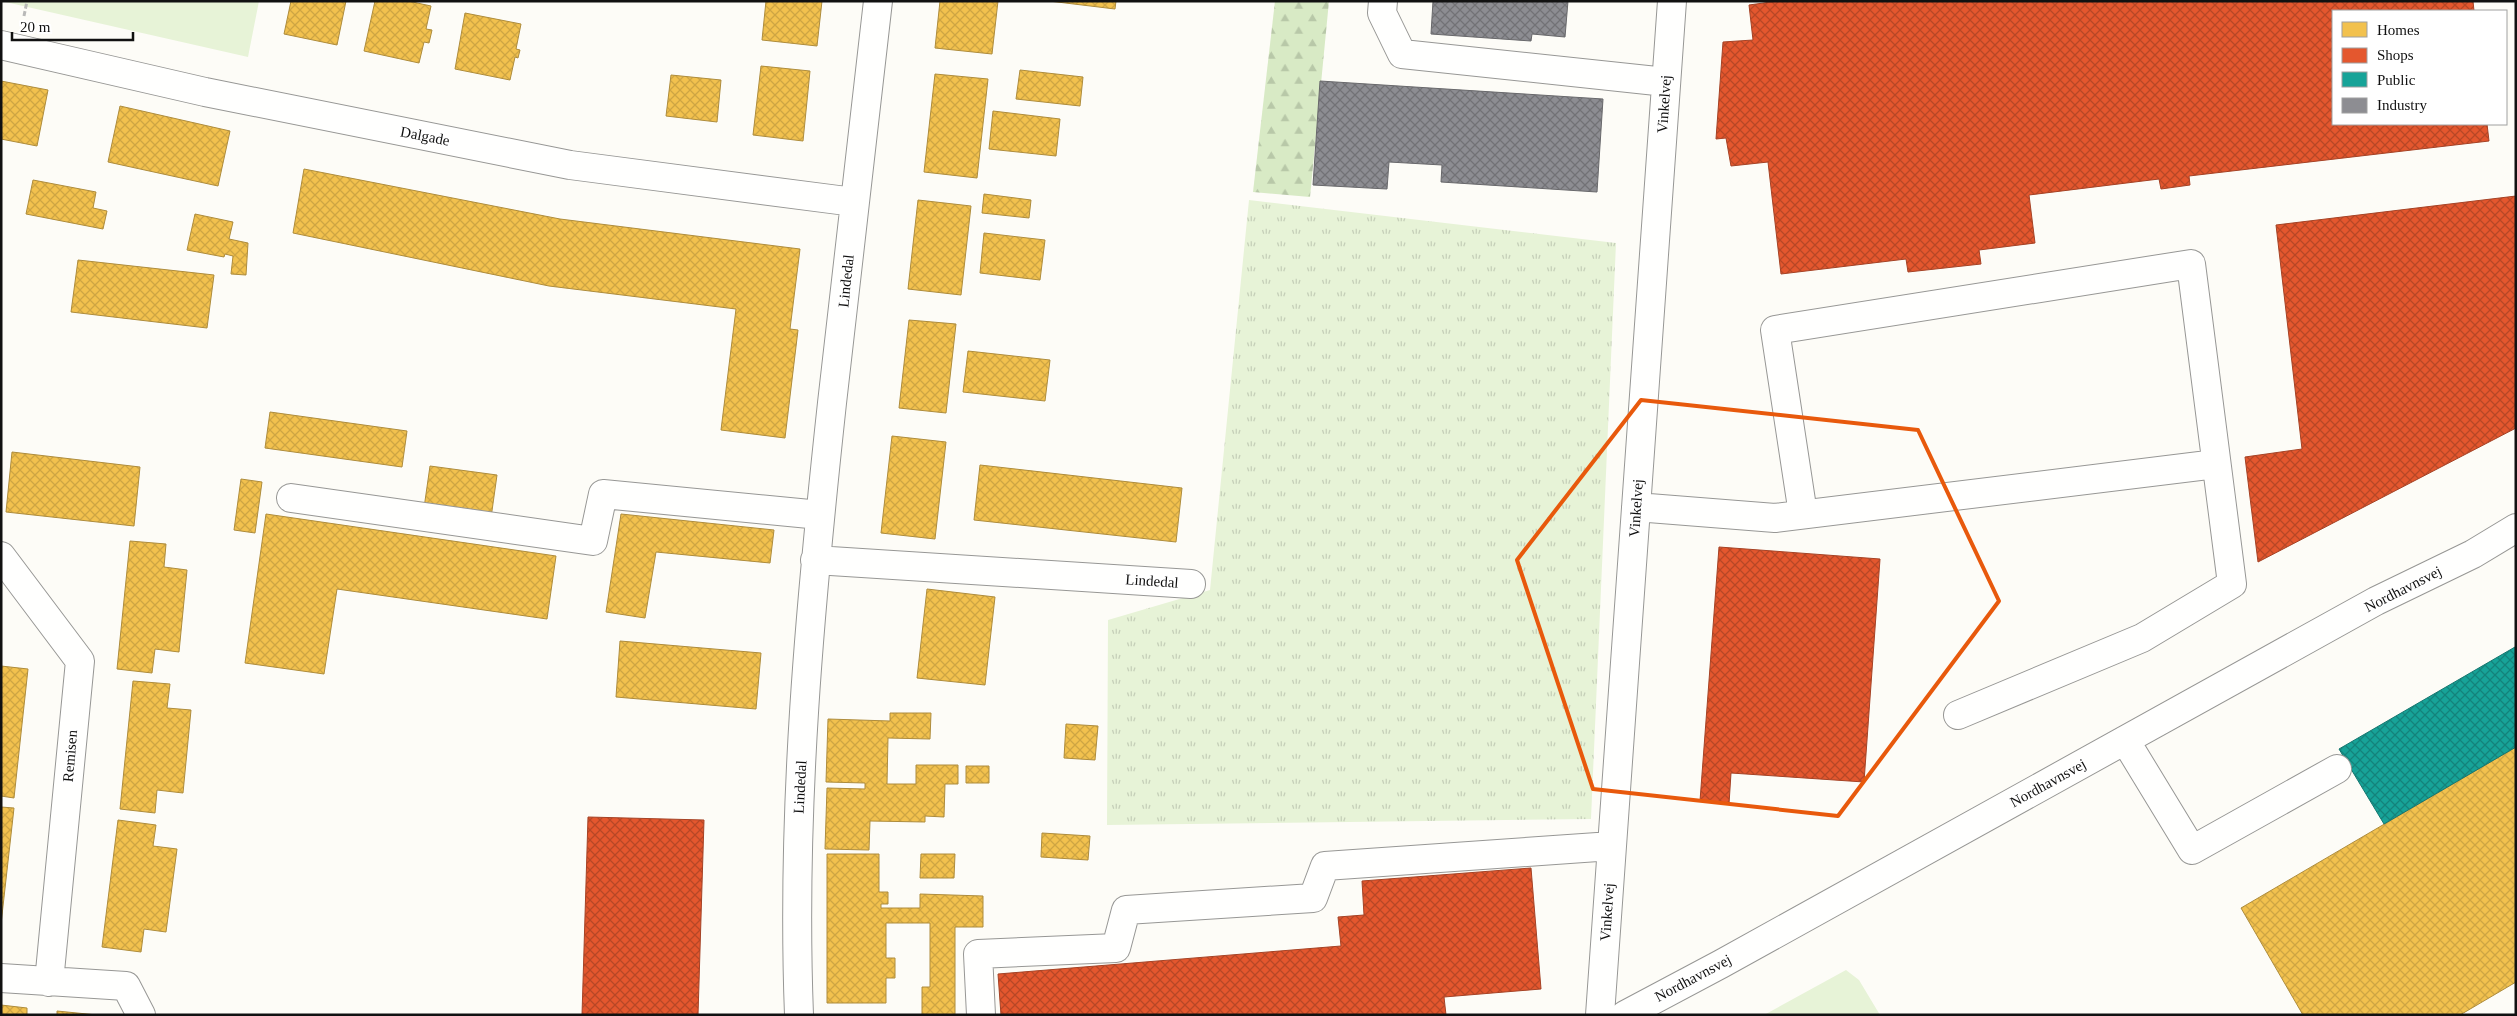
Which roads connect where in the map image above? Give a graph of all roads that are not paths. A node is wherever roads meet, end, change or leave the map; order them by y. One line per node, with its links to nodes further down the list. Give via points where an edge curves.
1 (878, 1): 6 (street, Lindedal)
2 (1382, 1): 5 (street, via 1382,13 1402,54)
3 (1672, 1): 5 (street, Vinkelvej)
4 (1, 45): 6 (street, Dalgade, via 205,92 570,165)
5 (1666, 82): 9 (street, Vinkelvej)
6 (854, 202): 11 (street, Lindedal)
7 (2216, 464): 10 (street); 10 (street, via 2191,264 1774,330); 18 (street, via 2232,584 2142,638)
8 (292, 498): 11 (street, via 594,541 603,494)
9 (1636, 507): 10 (street, via 1775,518); 21 (street, Vinkelvej)
10 (1804, 514)
11 (820, 515): 16 (street, Lindedal)
12 (2516, 528): 14 (street, Nordhavnsvej)
13 (2516, 544): 14 (street, Nordhavnsvej)
14 (2473, 554): 19 (street, Nordhavnsvej, via 2376,601)
15 (1, 556): 23 (street, Remisen, via 80,662)
16 (815, 560): 17 (street, Lindedal); 25 (street, Lindedal, via 799,794 796,941)
17 (1191, 584)
18 (1958, 715)
19 (2125, 740): 20 (street, via 2192,850); 28 (street, Nordhavnsvej)
20 (2337, 769)
21 (1612, 846): 26 (street, via 1325,866 1313,898 1126,910 1116,948 978,954); 27 (street, Vinkelvej)
22 (1, 978): 23 (street)
23 (49, 982): 24 (street, via 126,986)
24 (141, 1015)
25 (799, 1015)
26 (981, 1015)
27 (1600, 1015)
28 (1625, 1015)

